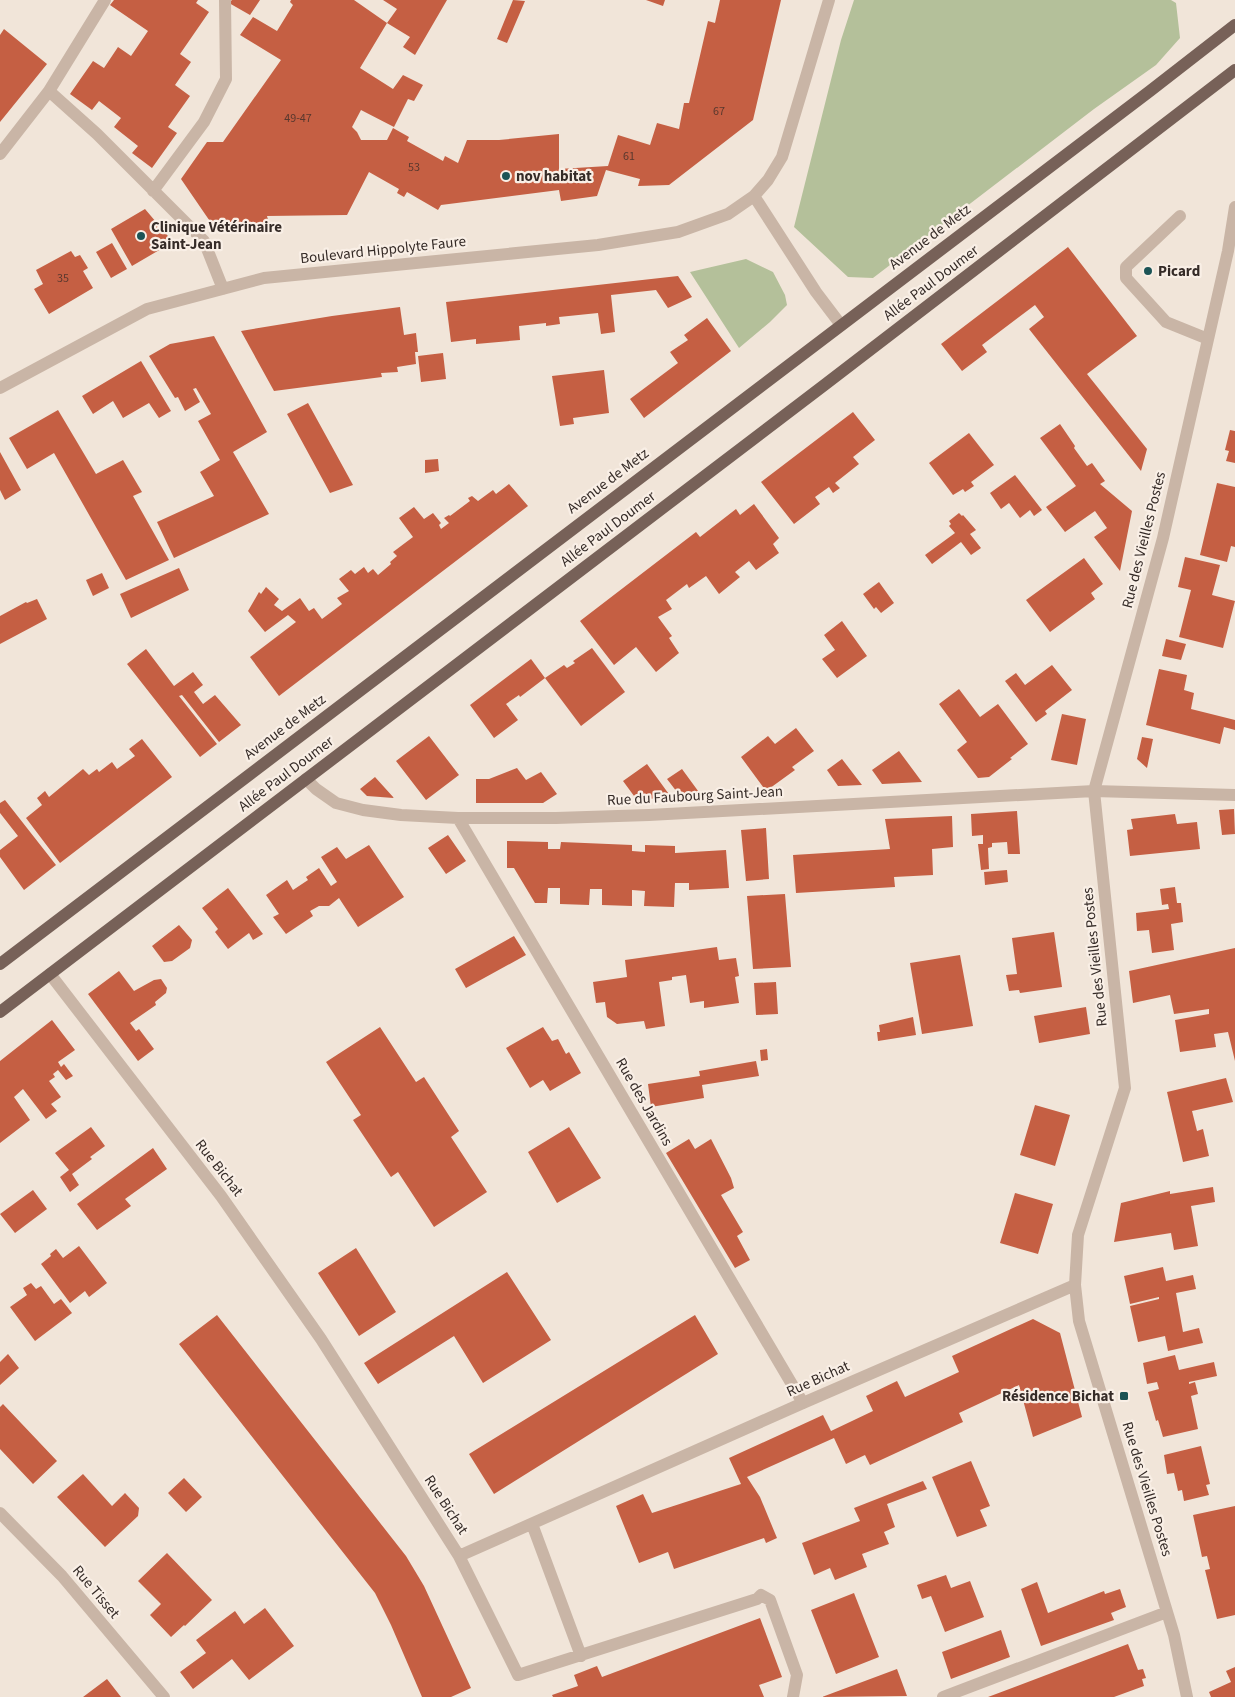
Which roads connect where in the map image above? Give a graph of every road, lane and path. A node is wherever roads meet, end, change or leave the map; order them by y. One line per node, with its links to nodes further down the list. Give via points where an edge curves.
1 (105, 0): 6 (street)
2 (224, 0): 8 (street, via 226,80 204,122)
3 (828, 0): 9 (street, Boulevard Hippolyte Faure, via 782,157)
4 (1235, 25): 14 (main road, Avenue de Metz)
5 (1235, 70): 17 (main road, Allée Paul Doumer)
6 (49, 91): 7 (street); 8 (street)
7 (0, 154)
8 (153, 191): 13 (street, via 204,241)
9 (754, 196): 13 (street, Boulevard Hippolyte Faure, via 728,214 678,232 598,245 264,278); 14 (street)
10 (1235, 207): 12 (street, Rue des Vieilles Postes)
11 (1180, 216): 15 (street, via 1126,267 1126,278 1166,322)
12 (1232, 253): 15 (street, Rue des Vieilles Postes)
13 (223, 289): 16 (street, Boulevard Hippolyte Faure, via 147,309)
14 (841, 325): 21 (main road, Avenue de Metz)
15 (1208, 339): 18 (street, Rue des Vieilles Postes, via 1162,538)
16 (1, 387)
17 (306, 779): 20 (street, Rue du Faubourg Saint-Jean, via 336,802 363,810); 22 (main road, Allée Paul Doumer)
18 (1094, 791): 19 (street, Rue du Faubourg Saint-Jean); 20 (street, Rue du Faubourg Saint-Jean, via 648,815); 24 (street, Rue des Vieilles Postes, via 1125,1088 1078,1235)
19 (1235, 795)
20 (458, 818): 25 (street, Rue des Jardins)
21 (0, 964)
22 (50, 974): 23 (main road, Allée Paul Doumer); 28 (street, Rue Bichat, via 221,1196 320,1339)
23 (0, 1012)
24 (1075, 1285): 25 (street, Rue Bichat); 29 (street, Rue des Vieilles Postes, via 1080,1321)
25 (803, 1403): 27 (street, Rue Bichat)
26 (0, 1512): 31 (street, Rue Tisset, via 62,1576)
27 (532, 1524): 28 (street, Rue Bichat); 30 (street)
28 (459, 1556): 30 (street, via 518,1676)
29 (1167, 1612): 33 (street); 34 (street, Rue des Vieilles Postes)
30 (581, 1656): 32 (street, via 757,1599 761,1595 770,1600 797,1676)
31 (164, 1697)
32 (794, 1697)
33 (943, 1697)
34 (1187, 1697)

